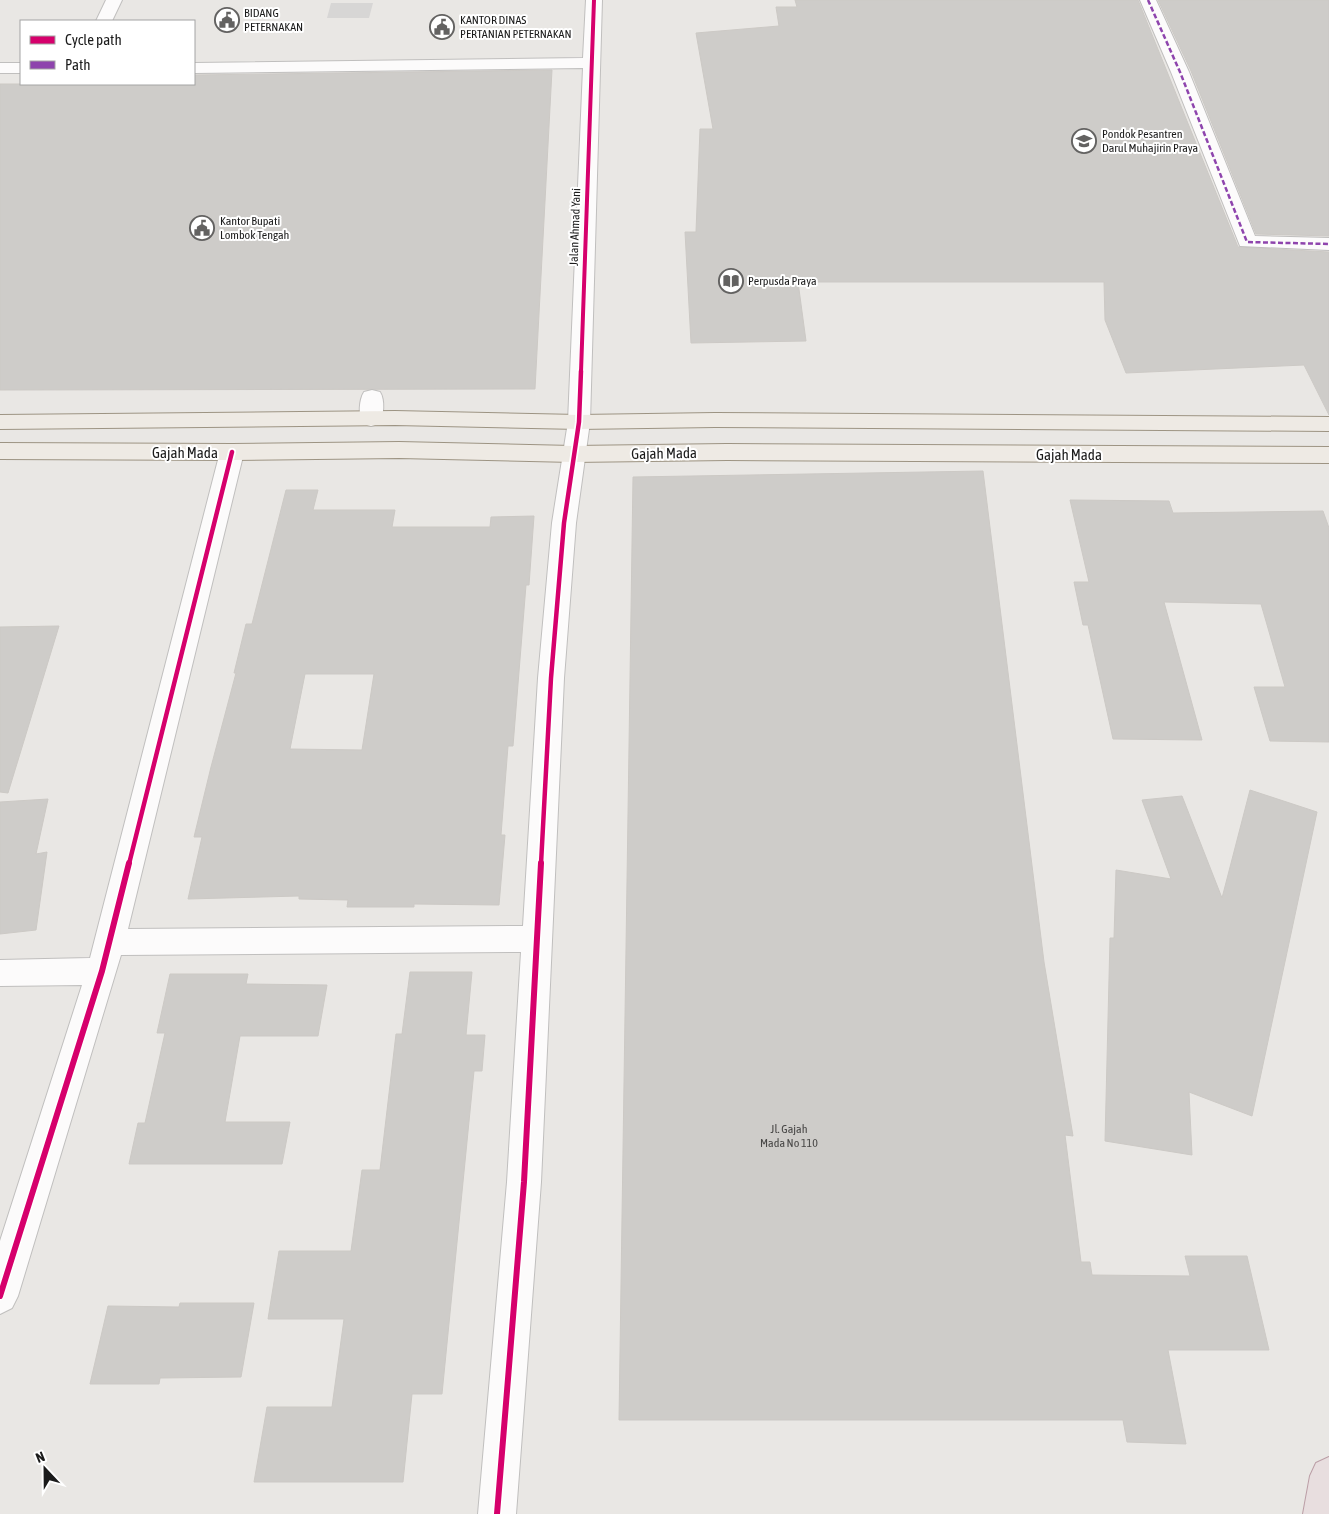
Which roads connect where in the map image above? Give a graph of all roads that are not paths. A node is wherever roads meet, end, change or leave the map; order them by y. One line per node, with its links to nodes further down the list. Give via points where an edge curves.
1 (114, 0): 4 (street)
2 (594, 0): 5 (street, Jalan Ahmad Yani)
3 (1148, 0): 9 (street, via 1247,242)
4 (104, 20)
5 (590, 63): 8 (street); 11 (street, Jalan Ahmad Yani)
6 (0, 68): 7 (street)
7 (20, 68)
8 (195, 68)
9 (1329, 244)
10 (0, 422): 11 (main road, Gajah Mada, via 372,408)
11 (579, 422): 12 (main road, Gajah Mada); 15 (street, Jalan Ahmad Yani)
12 (1329, 424)
13 (0, 451): 14 (main road, Gajah Mada)
14 (232, 452): 15 (main road, Gajah Mada, via 399,450); 18 (street)
15 (573, 454): 16 (main road, Gajah Mada, via 727,452 894,458); 17 (street, Jalan Ahmad Yani, via 551,678)
16 (1329, 455)
17 (537, 939): 18 (street); 23 (street, Jalan Ahmad Yani, via 524,1182)
18 (109, 942): 19 (street)
19 (102, 971): 20 (street); 21 (street)
20 (0, 973)
21 (0, 1296)
22 (1329, 1476): 24 (highway)
23 (497, 1514)
24 (1322, 1514)

